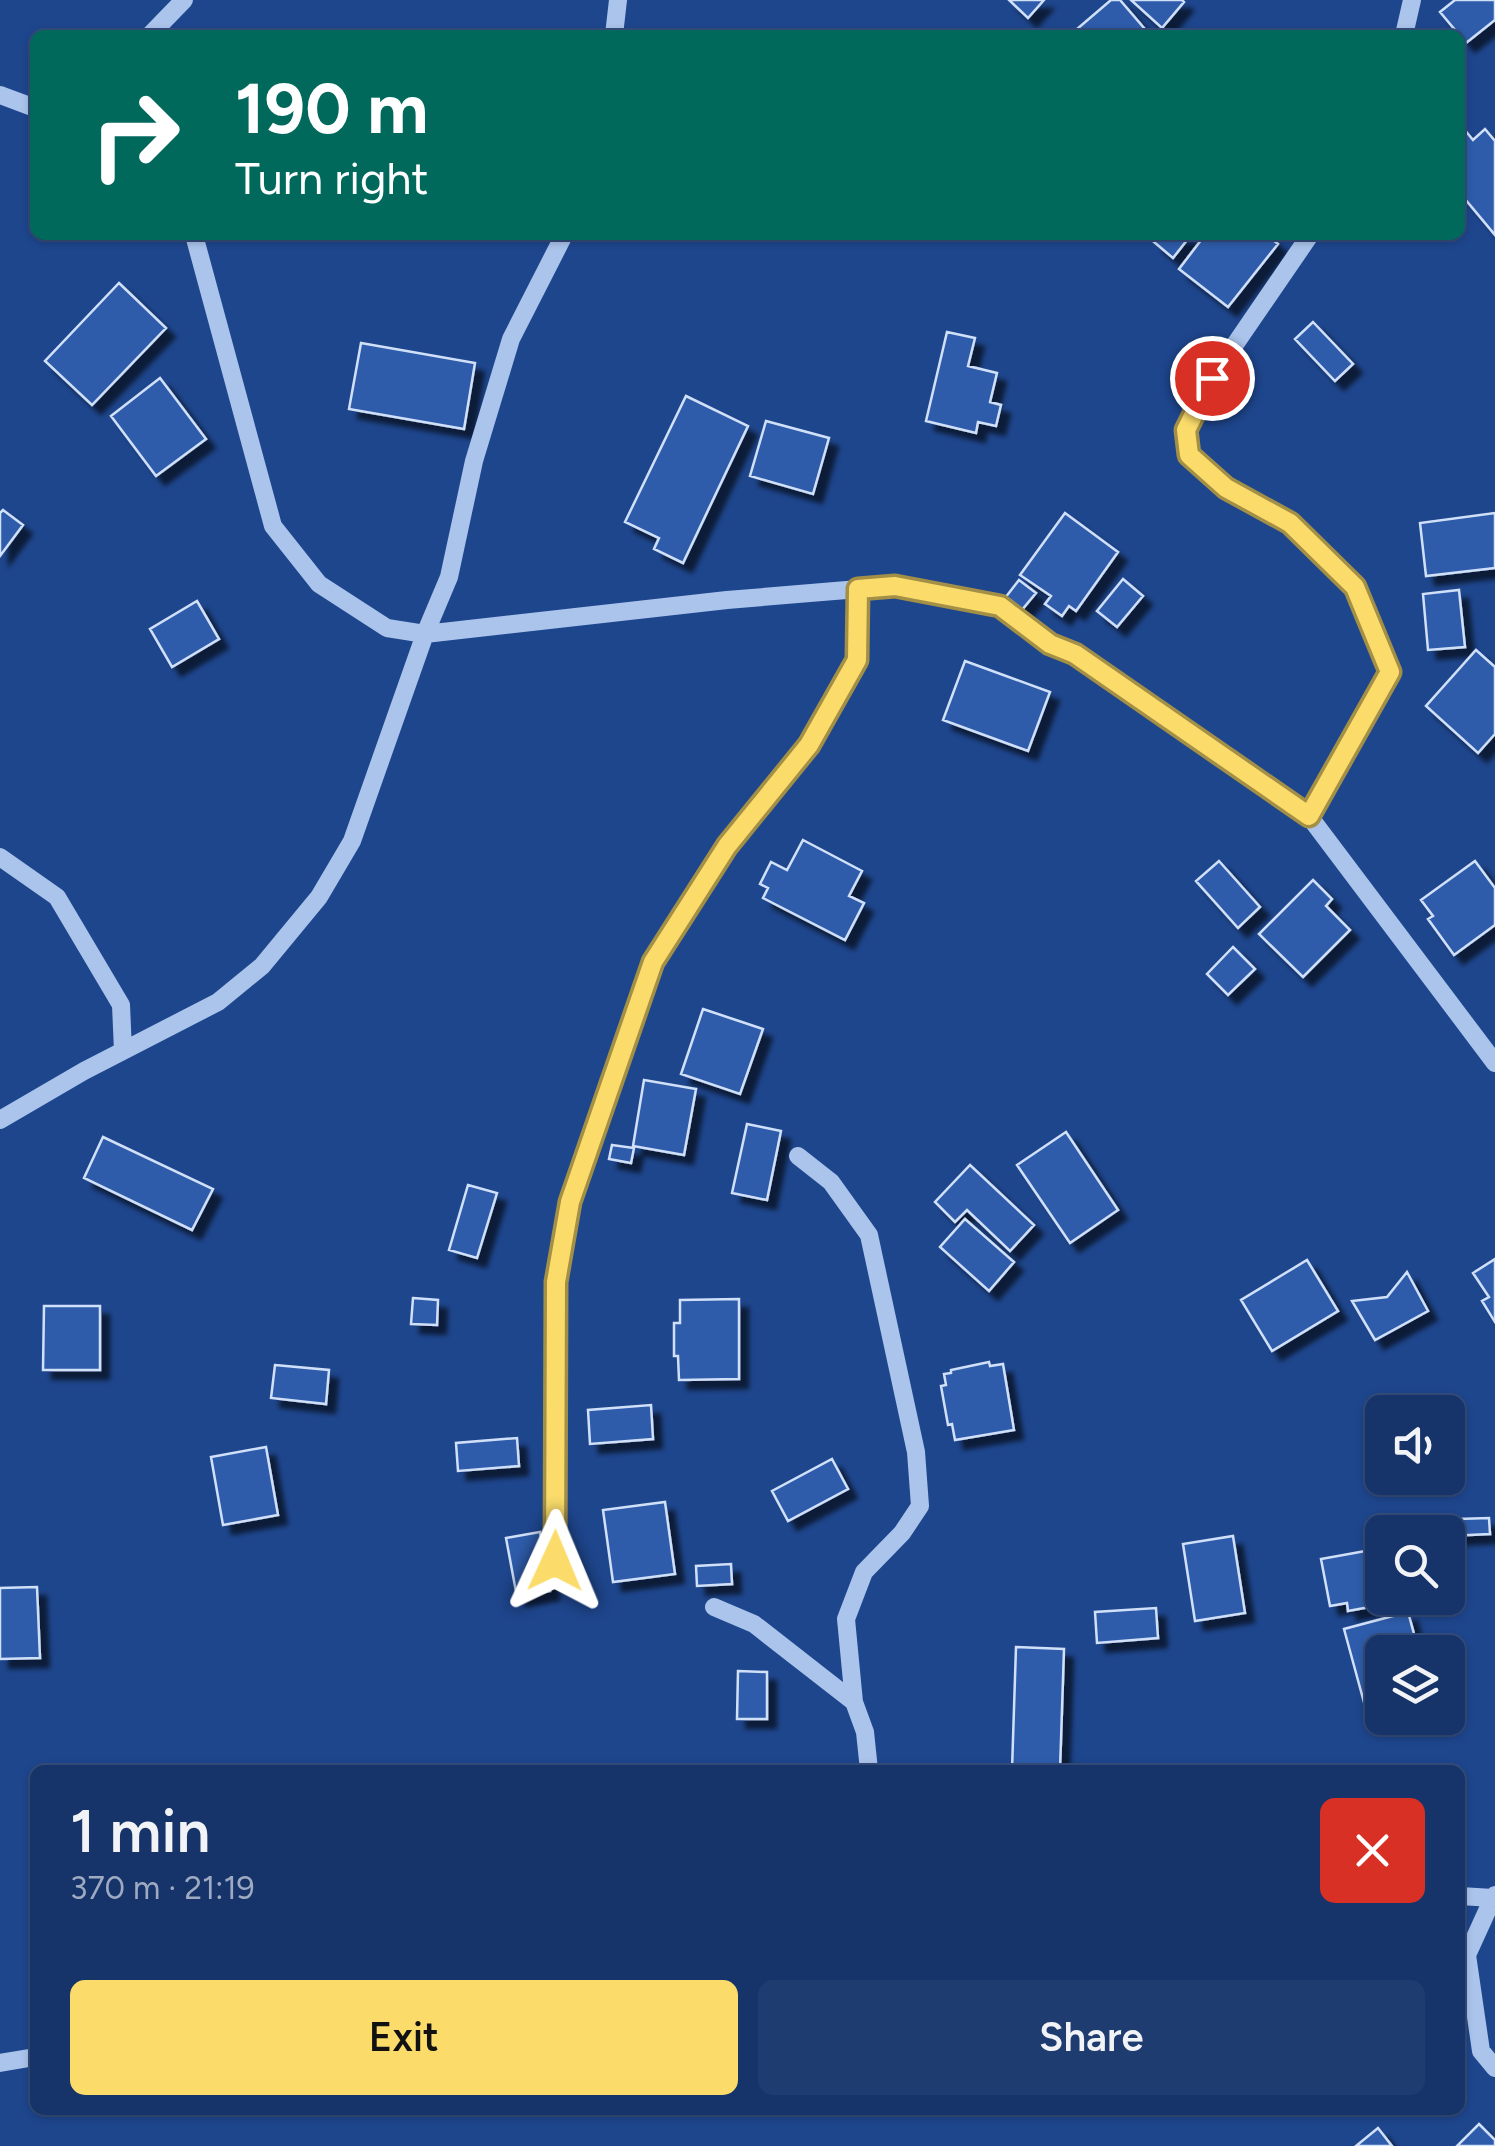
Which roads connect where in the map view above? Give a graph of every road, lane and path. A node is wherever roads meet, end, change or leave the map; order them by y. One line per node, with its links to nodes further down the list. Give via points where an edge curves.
1 (184, 0): 4 (street)
2 (618, 0): 5 (street)
3 (1412, 0): 6 (street)
4 (155, 30)
5 (615, 30)
6 (1405, 30)
7 (0, 95): 8 (street)
8 (30, 106)
9 (195, 240): 13 (street, via 273,526 319,584 387,628)
10 (561, 240): 13 (street, via 511,339 474,461 449,577)
11 (1307, 240): 14 (street, via 1212,378 1186,430 1189,455 1226,488 1290,523 1355,587 1390,672)
12 (858, 589): 13 (street); 14 (street, via 895,586 1000,606); 20 (street, via 857,660 809,745 727,846 653,962 570,1202 556,1282)
13 (425, 634): 16 (street, via 352,841 319,897 262,966 218,1002)
14 (1309, 816): 17 (street)
15 (0, 857): 16 (street, via 57,897 121,1005)
16 (123, 1052): 18 (street)
17 (1495, 1064)
18 (0, 1120)
19 (798, 1156): 22 (street, via 831,1182 869,1236 916,1452 920,1506 864,1572 846,1619)
20 (555, 1561)
21 (714, 1607): 22 (street, via 754,1624)
22 (854, 1702): 23 (street)
23 (868, 1765)
24 (1465, 1896): 25 (street)
25 (1494, 1897): 28 (street, via 1468,1954 1481,2050)
26 (30, 2057): 27 (street)
27 (0, 2062)
28 (1495, 2068)

